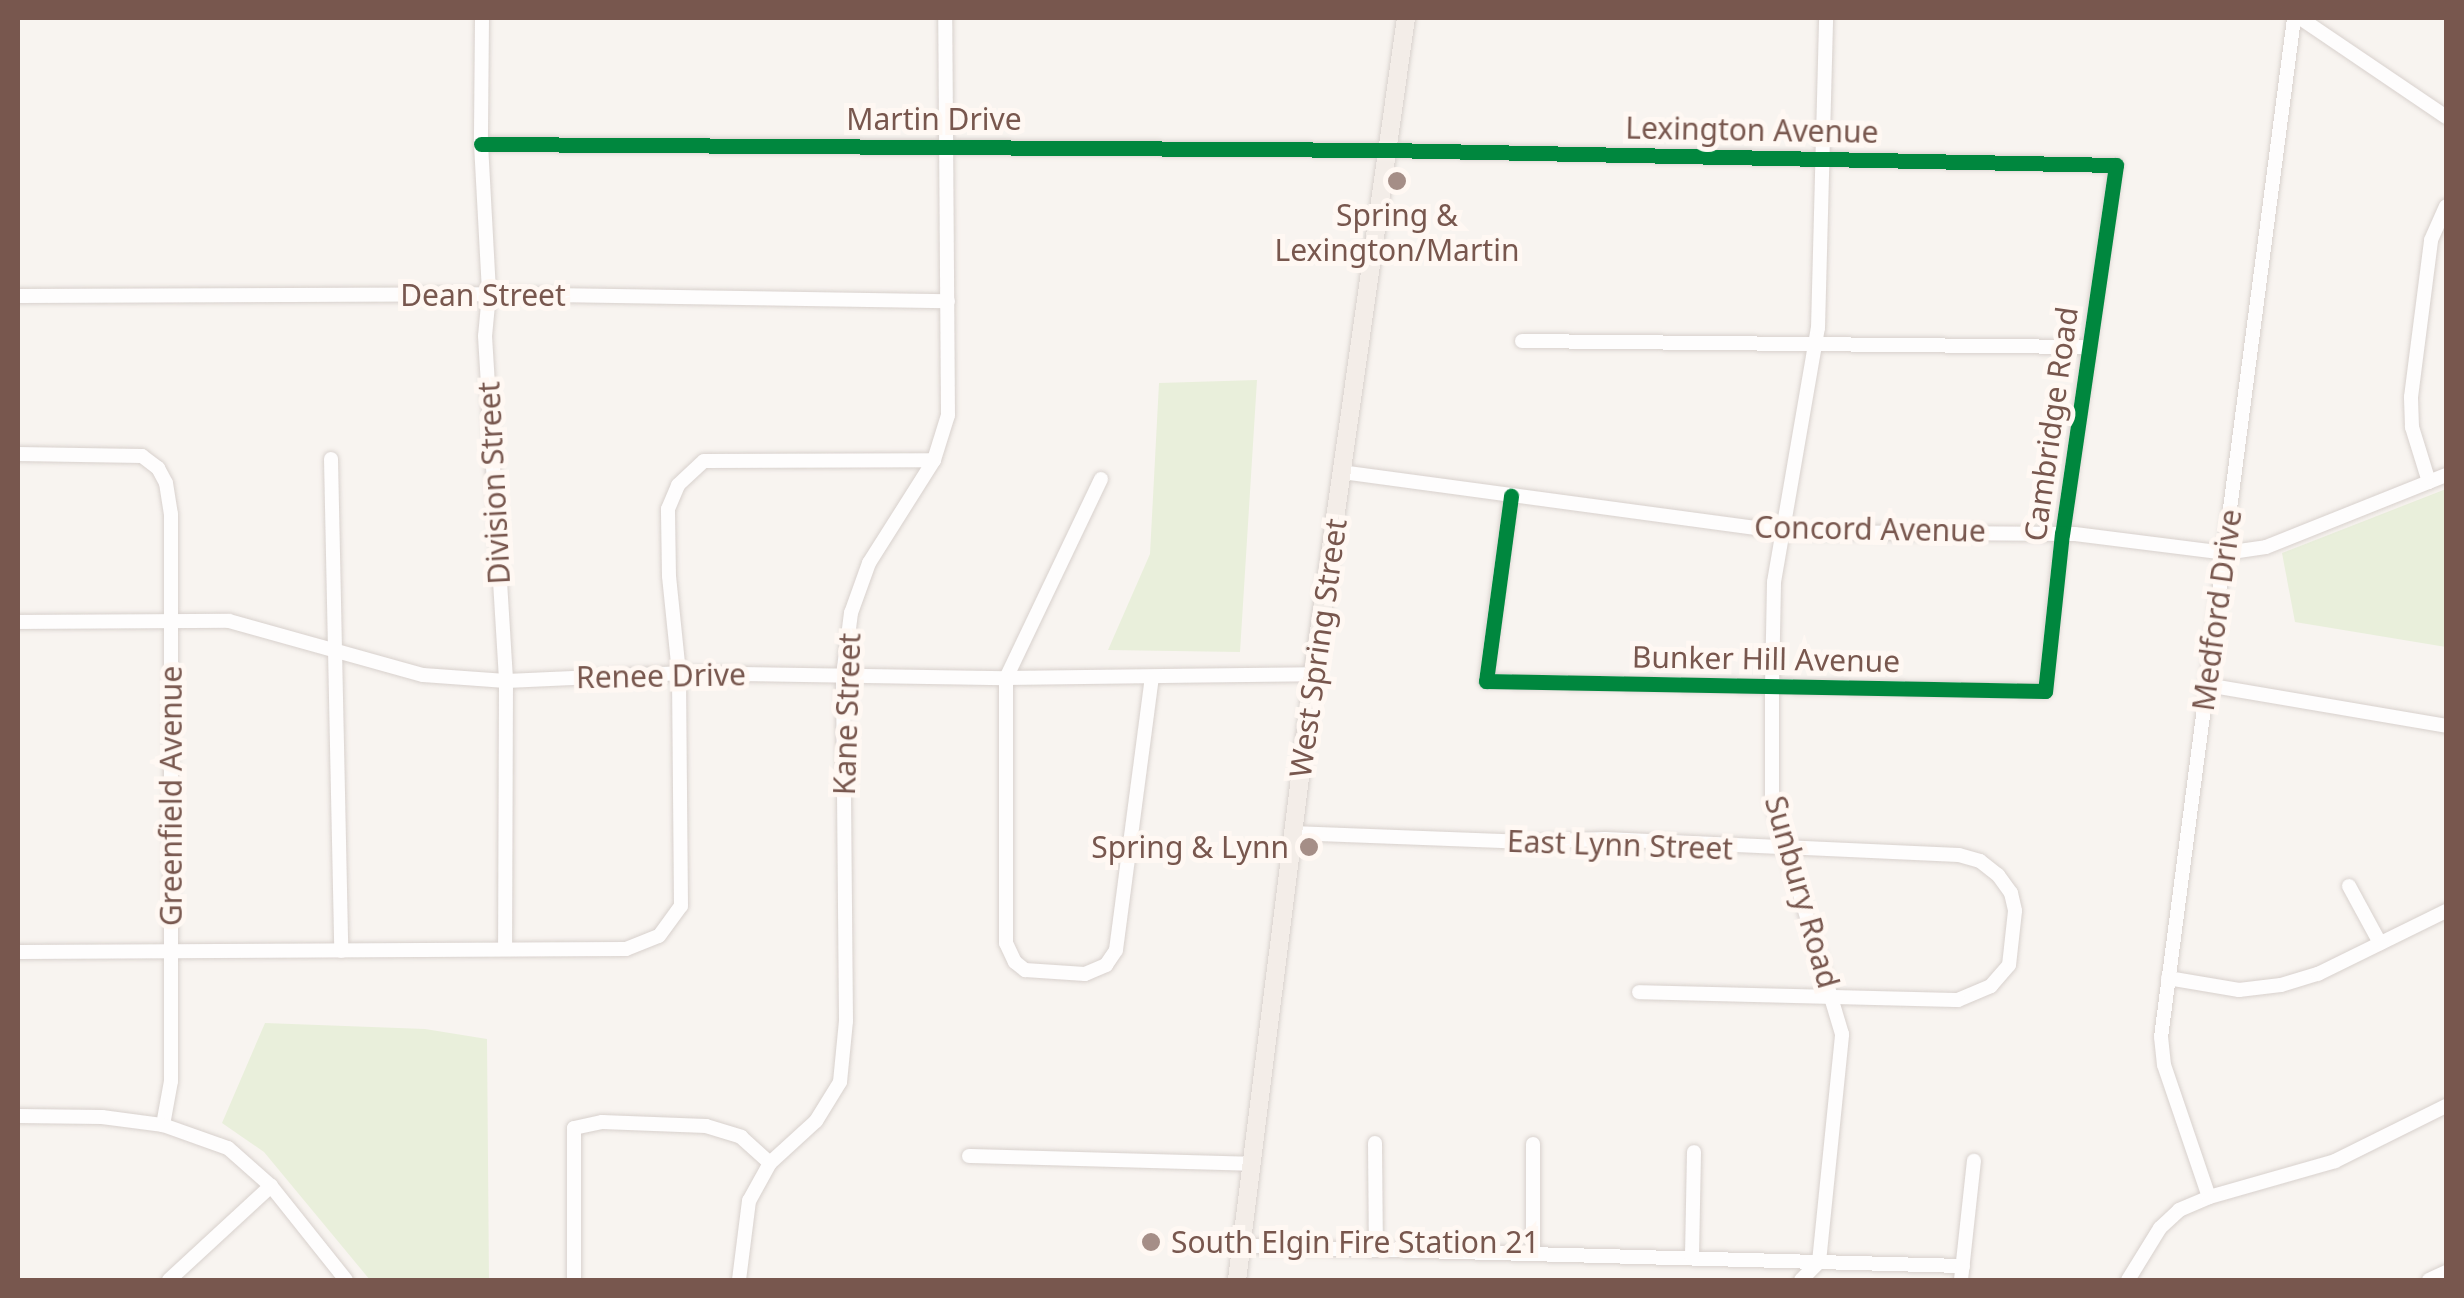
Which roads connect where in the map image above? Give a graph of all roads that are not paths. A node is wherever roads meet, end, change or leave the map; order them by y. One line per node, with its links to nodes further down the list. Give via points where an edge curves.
1 (482, 18): 7 (street, Division Street)
2 (945, 18): 8 (street, Kane Street)
3 (1406, 18): 9 (main road, West Spring Street)
4 (1826, 18): 10 (street, Sunbury Road)
5 (2297, 18): 6 (street); 29 (street, Medford Drive)
6 (2446, 117)
7 (481, 144): 8 (street, Martin Drive); 13 (street, Division Street)
8 (944, 146): 9 (street, Martin Drive); 15 (street, Kane Street)
9 (1388, 150): 10 (street, Lexington Avenue); 22 (main road, West Spring Street)
10 (1823, 160): 11 (street, Lexington Avenue); 17 (street, Sunbury Road)
11 (2116, 165): 18 (street, Cambridge Road)
12 (2446, 206): 25 (street, via 2431,240 2410,397)
13 (489, 294): 14 (street, Dean Street); 15 (street, Dean Street); 38 (street, Division Street, via 485,336)
14 (18, 296)
15 (948, 302): 21 (street, Kane Street, via 948,415)
16 (1522, 341): 17 (street)
17 (1816, 344): 18 (street); 27 (street, Sunbury Road)
18 (2090, 348): 28 (street, Cambridge Road)
19 (18, 454): 30 (street, Greenfield Avenue, via 128,454 158,468 171,514)
20 (331, 459): 32 (street)
21 (934, 460): 33 (street, via 704,462 678,485 668,509); 35 (street, Kane Street, via 869,563 851,613)
22 (1342, 472): 26 (street, Concord Avenue); 34 (main road, West Spring Street)
23 (2446, 475): 25 (street, Concord Avenue)
24 (1101, 479): 37 (street)
25 (2429, 482): 29 (street, Concord Avenue, via 2266,547)
26 (1512, 496): 27 (street, Concord Avenue); 40 (street, Bunker Hill Avenue, via 1486,682)
27 (1784, 532): 28 (street, Concord Avenue); 40 (street, Sunbury Road, via 1774,582)
28 (2062, 533): 29 (street, Concord Avenue); 41 (street, Cambridge Road)
29 (2224, 553): 39 (street, Medford Drive)
30 (171, 621): 31 (street, Renee Drive); 32 (street, Renee Drive, via 229,621); 51 (street, Greenfield Avenue)
31 (18, 622)
32 (338, 654): 38 (street, Renee Drive, via 423,675); 49 (street)
33 (679, 672): 35 (street, Renee Drive); 38 (street, Renee Drive); 48 (street, via 681,906 659,936 626,949)
34 (1313, 674): 36 (street, Renee Drive); 43 (main road, West Spring Street)
35 (843, 676): 37 (street, Renee Drive); 63 (street, Kane Street, via 846,1021 840,1082 816,1121)
36 (1152, 677): 37 (street, Renee Drive); 37 (street, via 1116,950 1106,965 1085,974 1034,973 1015,962 1006,934)
37 (1006, 678)
38 (506, 681): 48 (street, Division Street)
39 (2207, 686): 42 (street); 52 (street, Medford Drive)
40 (1772, 687): 41 (street, Bunker Hill Avenue); 44 (street, Sunbury Road, via 1772,800)
41 (2044, 691)
42 (2446, 726)
43 (1292, 833): 44 (street, East Lynn Street); 64 (main road, West Spring Street)
44 (1784, 850): 54 (street, Sunbury Road); 54 (street, East Lynn Street, via 1959,854 1998,874 2011,893 2010,966 1991,986 1958,1000)
45 (2349, 886): 47 (street)
46 (2446, 911): 47 (street)
47 (2380, 943): 52 (street, via 2281,985 2239,990)
48 (506, 950): 49 (street)
49 (341, 951): 51 (street)
50 (18, 952): 51 (street)
51 (171, 953): 57 (street, Greenfield Avenue, via 171,1081)
52 (2168, 978): 66 (street, Medford Drive, via 2164,1065)
53 (1639, 992): 54 (street)
54 (1832, 996): 71 (street, Sunbury Road, via 1841,1060)
55 (2446, 1106): 66 (street, via 2336,1161)
56 (18, 1116): 57 (street)
57 (162, 1125): 65 (street, via 228,1148)
58 (1375, 1143): 68 (street)
59 (1534, 1144): 69 (street)
60 (1694, 1152): 70 (street)
61 (969, 1156): 64 (street)
62 (1974, 1161): 73 (street)
63 (770, 1163): 76 (street, via 741,1137 706,1126 602,1122 574,1128); 77 (street, Kane Street, via 749,1201)
64 (1252, 1164): 67 (main road, West Spring Street)
65 (271, 1186): 74 (street); 75 (street)
66 (2209, 1197): 80 (street, via 2179,1210 2160,1228)
67 (1242, 1246): 68 (street); 78 (main road, West Spring Street)
68 (1376, 1248): 69 (street)
69 (1533, 1253): 70 (street)
70 (1692, 1256): 71 (street)
71 (1819, 1262): 73 (street); 79 (street)
72 (2446, 1272): 81 (street)
73 (1962, 1273)
74 (168, 1280)
75 (346, 1280)
76 (574, 1280)
77 (738, 1280)
78 (1237, 1280)
79 (1801, 1280)
80 (2128, 1280)
81 (2429, 1280)

